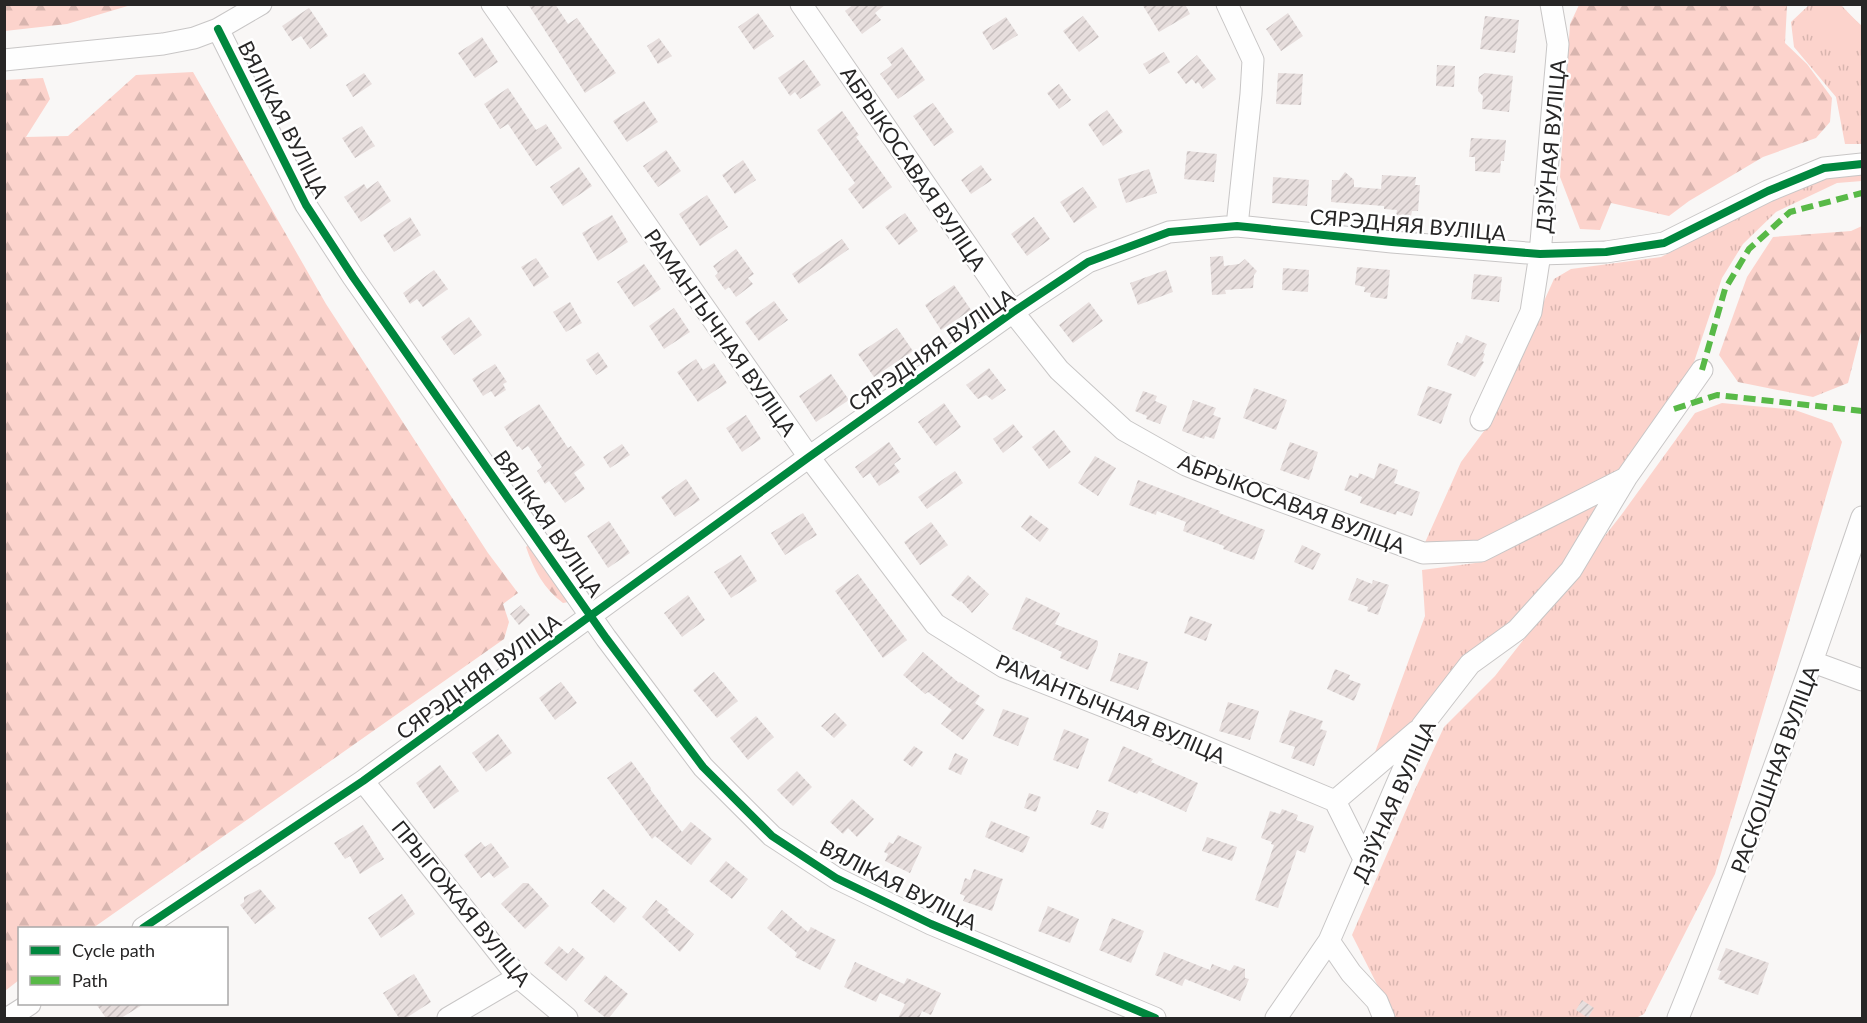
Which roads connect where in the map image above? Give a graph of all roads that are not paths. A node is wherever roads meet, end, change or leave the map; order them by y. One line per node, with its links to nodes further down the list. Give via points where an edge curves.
1 (261, 4): 6 (street)
2 (492, 4): 14 (street, РАМАНТЫЧНАЯ ВУЛІЦА)
3 (801, 4): 11 (street, АБРЫКОСАВАЯ ВУЛІЦА)
4 (1227, 4): 9 (street, via 1252,60)
5 (1551, 4): 10 (street, ДЗІЎНАЯ ВУЛІЦА, via 1558,44)
6 (218, 29): 7 (street, via 163,44); 17 (street, ВЯЛІКАЯ ВУЛІЦА, via 306,205)
7 (4, 60)
8 (1863, 164): 10 (street, СЯРЭДНЯЯ ВУЛІЦА, via 1824,168 1664,243 1606,252)
9 (1237, 226): 10 (street, СЯРЭДНЯЯ ВУЛІЦА); 11 (street, СЯРЭДНЯЯ ВУЛІЦА, via 1169,232 1088,262)
10 (1540, 254): 13 (street, ДЗІЎНАЯ ВУЛІЦА, via 1531,312)
11 (1013, 312): 14 (street, СЯРЭДНЯЯ ВУЛІЦА); 15 (street, АБРЫКОСАВАЯ ВУЛІЦА, via 1059,370 1124,430 1212,476 1423,554 1481,551)
12 (1702, 370): 15 (street, ДЗІЎНАЯ ВУЛІЦА)
13 (1481, 420)
14 (809, 457): 17 (street, СЯРЭДНЯЯ ВУЛІЦА); 22 (street, РАМАНТЫЧНАЯ ВУЛІЦА, via 935,624 1004,667)
15 (1626, 478): 20 (street, ДЗІЎНАЯ ВУЛІЦА, via 1571,570 1517,630 1470,664)
16 (1863, 517): 18 (street, РАСКОШНАЯ ВУЛІЦА)
17 (592, 615): 21 (street, СЯРЭДНЯЯ ВУЛІЦА); 31 (street, ВЯЛІКАЯ ВУЛІЦА, via 703,767 772,836 836,878 931,924)
18 (1813, 662): 19 (street); 34 (street, РАСКОШНАЯ ВУЛІЦА, via 1728,895)
19 (1863, 680)
20 (1422, 726): 22 (street); 23 (street, ДЗІЎНАЯ ВУЛІЦА)
21 (363, 781): 24 (street, СЯРЭДНЯЯ ВУЛІЦА); 26 (street, ПРЫГОЖАЯ ВУЛІЦА)
22 (1335, 801): 23 (street)
23 (1365, 861): 25 (street, ДЗІЎНАЯ ВУЛІЦА)
24 (144, 927)
25 (1329, 941): 32 (street, ДЗІЎНАЯ ВУЛІЦА); 33 (street, via 1377,1001)
26 (518, 977): 29 (street); 30 (street, ПРЫГОЖАЯ ВУЛІЦА)
27 (28, 1005): 28 (street)
28 (8, 1018)
29 (447, 1018)
30 (567, 1018)
31 (1155, 1018)
32 (1276, 1018)
33 (1384, 1018)
34 (1678, 1018)

